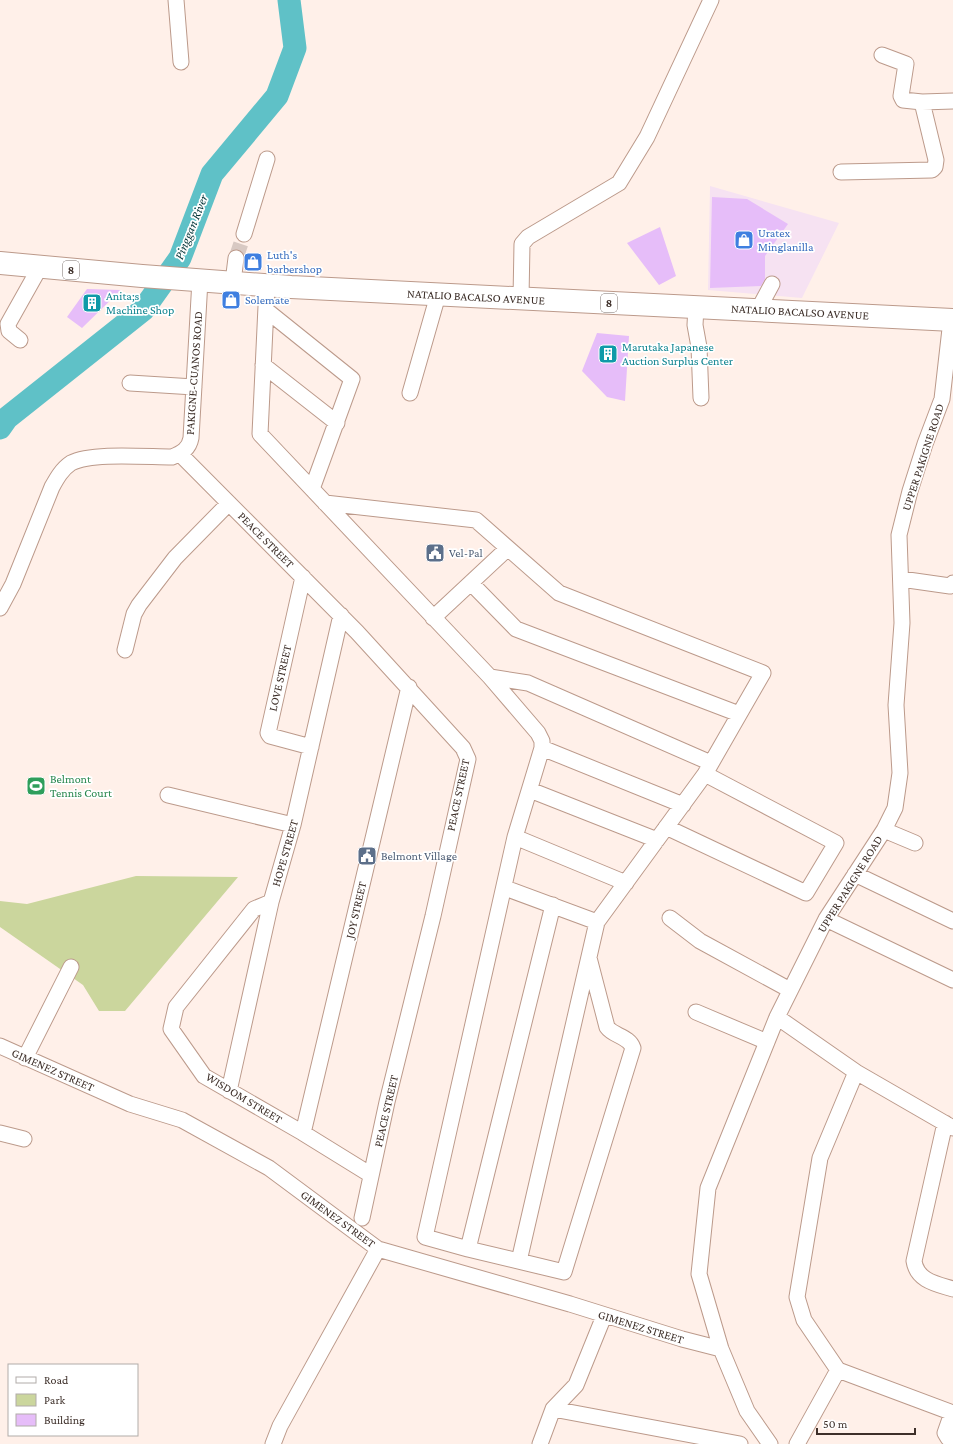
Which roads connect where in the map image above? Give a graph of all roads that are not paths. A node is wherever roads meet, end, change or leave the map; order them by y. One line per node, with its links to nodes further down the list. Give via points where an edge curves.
1 (176, 0): 4 (street)
2 (711, 0): 18 (street, via 647,137 619,183 528,237 522,244)
3 (882, 55): 5 (street, via 906,64 902,100)
4 (181, 62)
5 (922, 102): 6 (street); 8 (street, via 936,160 932,170)
6 (953, 102)
7 (267, 160): 9 (street)
8 (841, 172)
9 (244, 234)
10 (236, 258): 14 (street)
11 (0, 263): 12 (highway, NATALIO BACALSO AVENUE / 8)
12 (40, 267): 13 (highway, NATALIO BACALSO AVENUE / 8); 23 (street, via 8,324 9,331)
13 (192, 280): 14 (highway, NATALIO BACALSO AVENUE / 8); 26 (street, PAKIGNE-CUANOS ROAD)
14 (233, 282): 16 (highway, NATALIO BACALSO AVENUE / 8)
15 (772, 284): 21 (street)
16 (267, 285): 17 (highway, NATALIO BACALSO AVENUE / 8); 20 (street)
17 (438, 295): 18 (highway, NATALIO BACALSO AVENUE / 8); 27 (street)
18 (521, 298): 19 (highway, NATALIO BACALSO AVENUE / 8)
19 (696, 307): 21 (highway, NATALIO BACALSO AVENUE / 8); 28 (street)
20 (266, 310): 24 (street); 29 (street, via 352,379)
21 (758, 310): 22 (highway, NATALIO BACALSO AVENUE / 8)
22 (952, 320): 36 (street, UPPER PAKIGNE ROAD, via 942,399 924,444 900,535)
23 (20, 340)
24 (263, 366): 29 (street); 31 (street, via 260,434)
25 (130, 383): 26 (street)
26 (194, 387): 30 (street, PAKIGNE-CUANOS ROAD, via 191,438 188,448)
27 (410, 393)
28 (701, 398)
29 (337, 423): 31 (street)
30 (180, 454): 32 (street, PEACE STREET); 39 (street, via 172,457 82,459 59,474 23,562)
31 (312, 489): 33 (street)
32 (229, 503): 35 (street, PEACE STREET); 42 (street, via 175,558 139,605 134,614)
33 (326, 503): 34 (street, via 476,520); 41 (street)
34 (508, 548): 38 (street); 45 (street, via 559,594 763,672)
35 (303, 577): 40 (street, PEACE STREET); 46 (street, LOVE STREET, via 268,733 270,736)
36 (901, 579): 37 (street, via 950,586); 54 (street, UPPER PAKIGNE ROAD, via 902,622 896,705 900,773 895,808)
37 (953, 582)
38 (471, 583): 41 (street); 45 (street, via 516,629)
39 (0, 608)
40 (340, 615): 44 (street, PEACE STREET); 46 (street, HOPE STREET)
41 (433, 618): 43 (street)
42 (125, 650)
43 (490, 677): 47 (street, via 538,733); 48 (street, via 528,683)
44 (409, 687): 80 (street, JOY STREET); 82 (street, PEACE STREET, via 463,748 468,759)
45 (739, 714): 48 (street)
46 (311, 747): 52 (street, HOPE STREET)
47 (542, 748): 49 (street); 51 (street)
48 (708, 769): 51 (street); 53 (street, via 836,843 806,893)
49 (530, 790): 55 (street); 56 (street)
50 (168, 795): 52 (street)
51 (683, 805): 53 (street)
52 (294, 825): 61 (street, HOPE STREET)
53 (666, 827): 56 (street)
54 (884, 830): 57 (street); 58 (street, UPPER PAKIGNE ROAD)
55 (515, 837): 59 (street); 60 (street)
56 (657, 840): 59 (street)
57 (915, 843)
58 (855, 874): 64 (street, UPPER PAKIGNE ROAD); 65 (street)
59 (626, 883): 66 (street)
60 (505, 888): 62 (street); 85 (street, via 425,1237)
61 (271, 902): 77 (street, HOPE STREET); 77 (street, WISDOM STREET, via 254,909 176,1007 171,1029 204,1076)
62 (553, 904): 66 (street); 85 (street)
63 (670, 918): 70 (street, via 700,941)
64 (826, 919): 69 (street); 70 (street, UPPER PAKIGNE ROAD)
65 (953, 921)
66 (597, 922): 67 (street)
67 (589, 958): 86 (street); 86 (street, via 606,1027 628,1041 633,1048 564,1272)
68 (71, 967): 75 (street)
69 (953, 980)
70 (790, 990): 72 (street, UPPER PAKIGNE ROAD)
71 (696, 1012): 73 (street)
72 (776, 1017): 73 (street, UPPER PAKIGNE ROAD); 76 (street)
73 (767, 1042): 89 (street, UPPER PAKIGNE ROAD, via 708,1188 699,1274)
74 (0, 1046): 75 (street, GIMENEZ STREET)
75 (25, 1058): 84 (street, GIMENEZ STREET, via 130,1104 182,1120 269,1168)
76 (856, 1072): 78 (street); 90 (street, via 820,1158 797,1297 804,1320)
77 (229, 1091): 80 (street, WISDOM STREET)
78 (949, 1126): 87 (street, via 914,1261 918,1274 926,1280)
79 (0, 1133): 81 (street)
80 (303, 1133): 82 (street, WISDOM STREET)
81 (24, 1138)
82 (371, 1176): 83 (street, PEACE STREET)
83 (362, 1218)
84 (378, 1249): 88 (street, GIMENEZ STREET); 95 (street)
85 (468, 1249): 86 (street)
86 (519, 1262)
87 (953, 1289)
88 (604, 1316): 89 (street, GIMENEZ STREET); 91 (street, via 576,1385)
89 (721, 1349): 99 (street, UPPER PAKIGNE ROAD, via 747,1411)
90 (838, 1370): 92 (street); 100 (street)
91 (553, 1409): 93 (street); 96 (street)
92 (952, 1413): 94 (street, via 945,1433)
93 (684, 1439): 97 (street)
94 (953, 1441)
95 (272, 1444)
96 (540, 1444)
97 (740, 1444)
98 (759, 1444): 99 (street)
99 (770, 1444)
100 (797, 1444)

